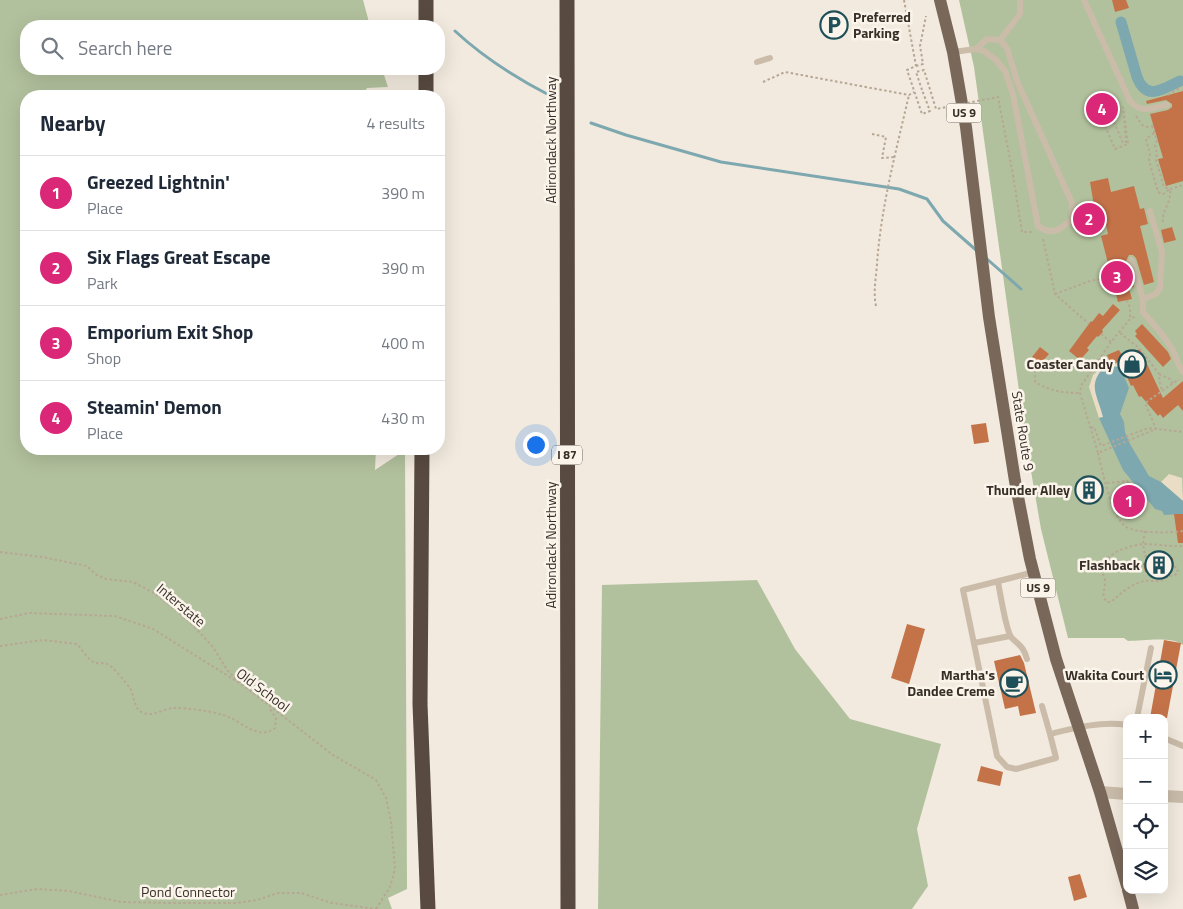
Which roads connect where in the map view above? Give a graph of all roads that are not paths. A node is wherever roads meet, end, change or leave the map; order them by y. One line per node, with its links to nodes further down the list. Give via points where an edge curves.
1 (426, 0): 6 (highway)
2 (566, 0): 42 (highway, Adirondack Northway / I 87)
3 (940, 0): 9 (main road, State Route 9 / US 9)
4 (1020, 0): 7 (lane, via 1020,14)
5 (1084, 0): 14 (lane, via 1130,100 1144,110)
6 (426, 20)
7 (1000, 40): 8 (lane, via 987,39); 8 (lane, via 1007,48 1017,82 1072,203 1072,218 1054,231 1045,231 1038,226 1006,71 984,51)
8 (976, 49): 9 (lane)
9 (953, 52): 22 (main road, State Route 9 / US 9, via 1015,481)
10 (770, 58): 11 (lane)
11 (757, 62)
12 (426, 75): 13 (highway)
13 (426, 90)
14 (1166, 105)
15 (1150, 211): 17 (lane, via 1162,252 1160,288 1156,294)
16 (1131, 260): 17 (lane)
17 (1143, 299): 18 (lane)
18 (1142, 312): 19 (lane); 20 (lane, via 1173,349)
19 (1133, 317)
20 (1183, 372)
21 (422, 455): 41 (highway, via 420,704)
22 (1034, 572): 23 (lane); 31 (main road, State Route 9 / US 9, via 1056,659)
23 (998, 582): 24 (lane); 25 (lane, via 963,590)
24 (1010, 636): 25 (lane); 27 (lane, via 1022,647)
25 (974, 643): 32 (lane, via 997,756 1007,767 1016,769 1056,758)
26 (1151, 648): 29 (lane)
27 (1027, 659)
28 (1042, 706): 32 (lane)
29 (1138, 714)
30 (1123, 725): 31 (lane)
31 (1078, 727): 32 (lane); 35 (main road, State Route 9 / US 9)
32 (1050, 734)
33 (1168, 740): 34 (lane)
34 (1183, 746)
35 (1100, 792): 36 (street); 39 (main road, State Route 9 / US 9)
36 (1123, 794)
37 (1168, 796): 38 (street)
38 (1183, 796)
39 (1123, 872)
40 (1129, 894): 43 (main road)
41 (428, 909)
42 (568, 909)
43 (1133, 909)

